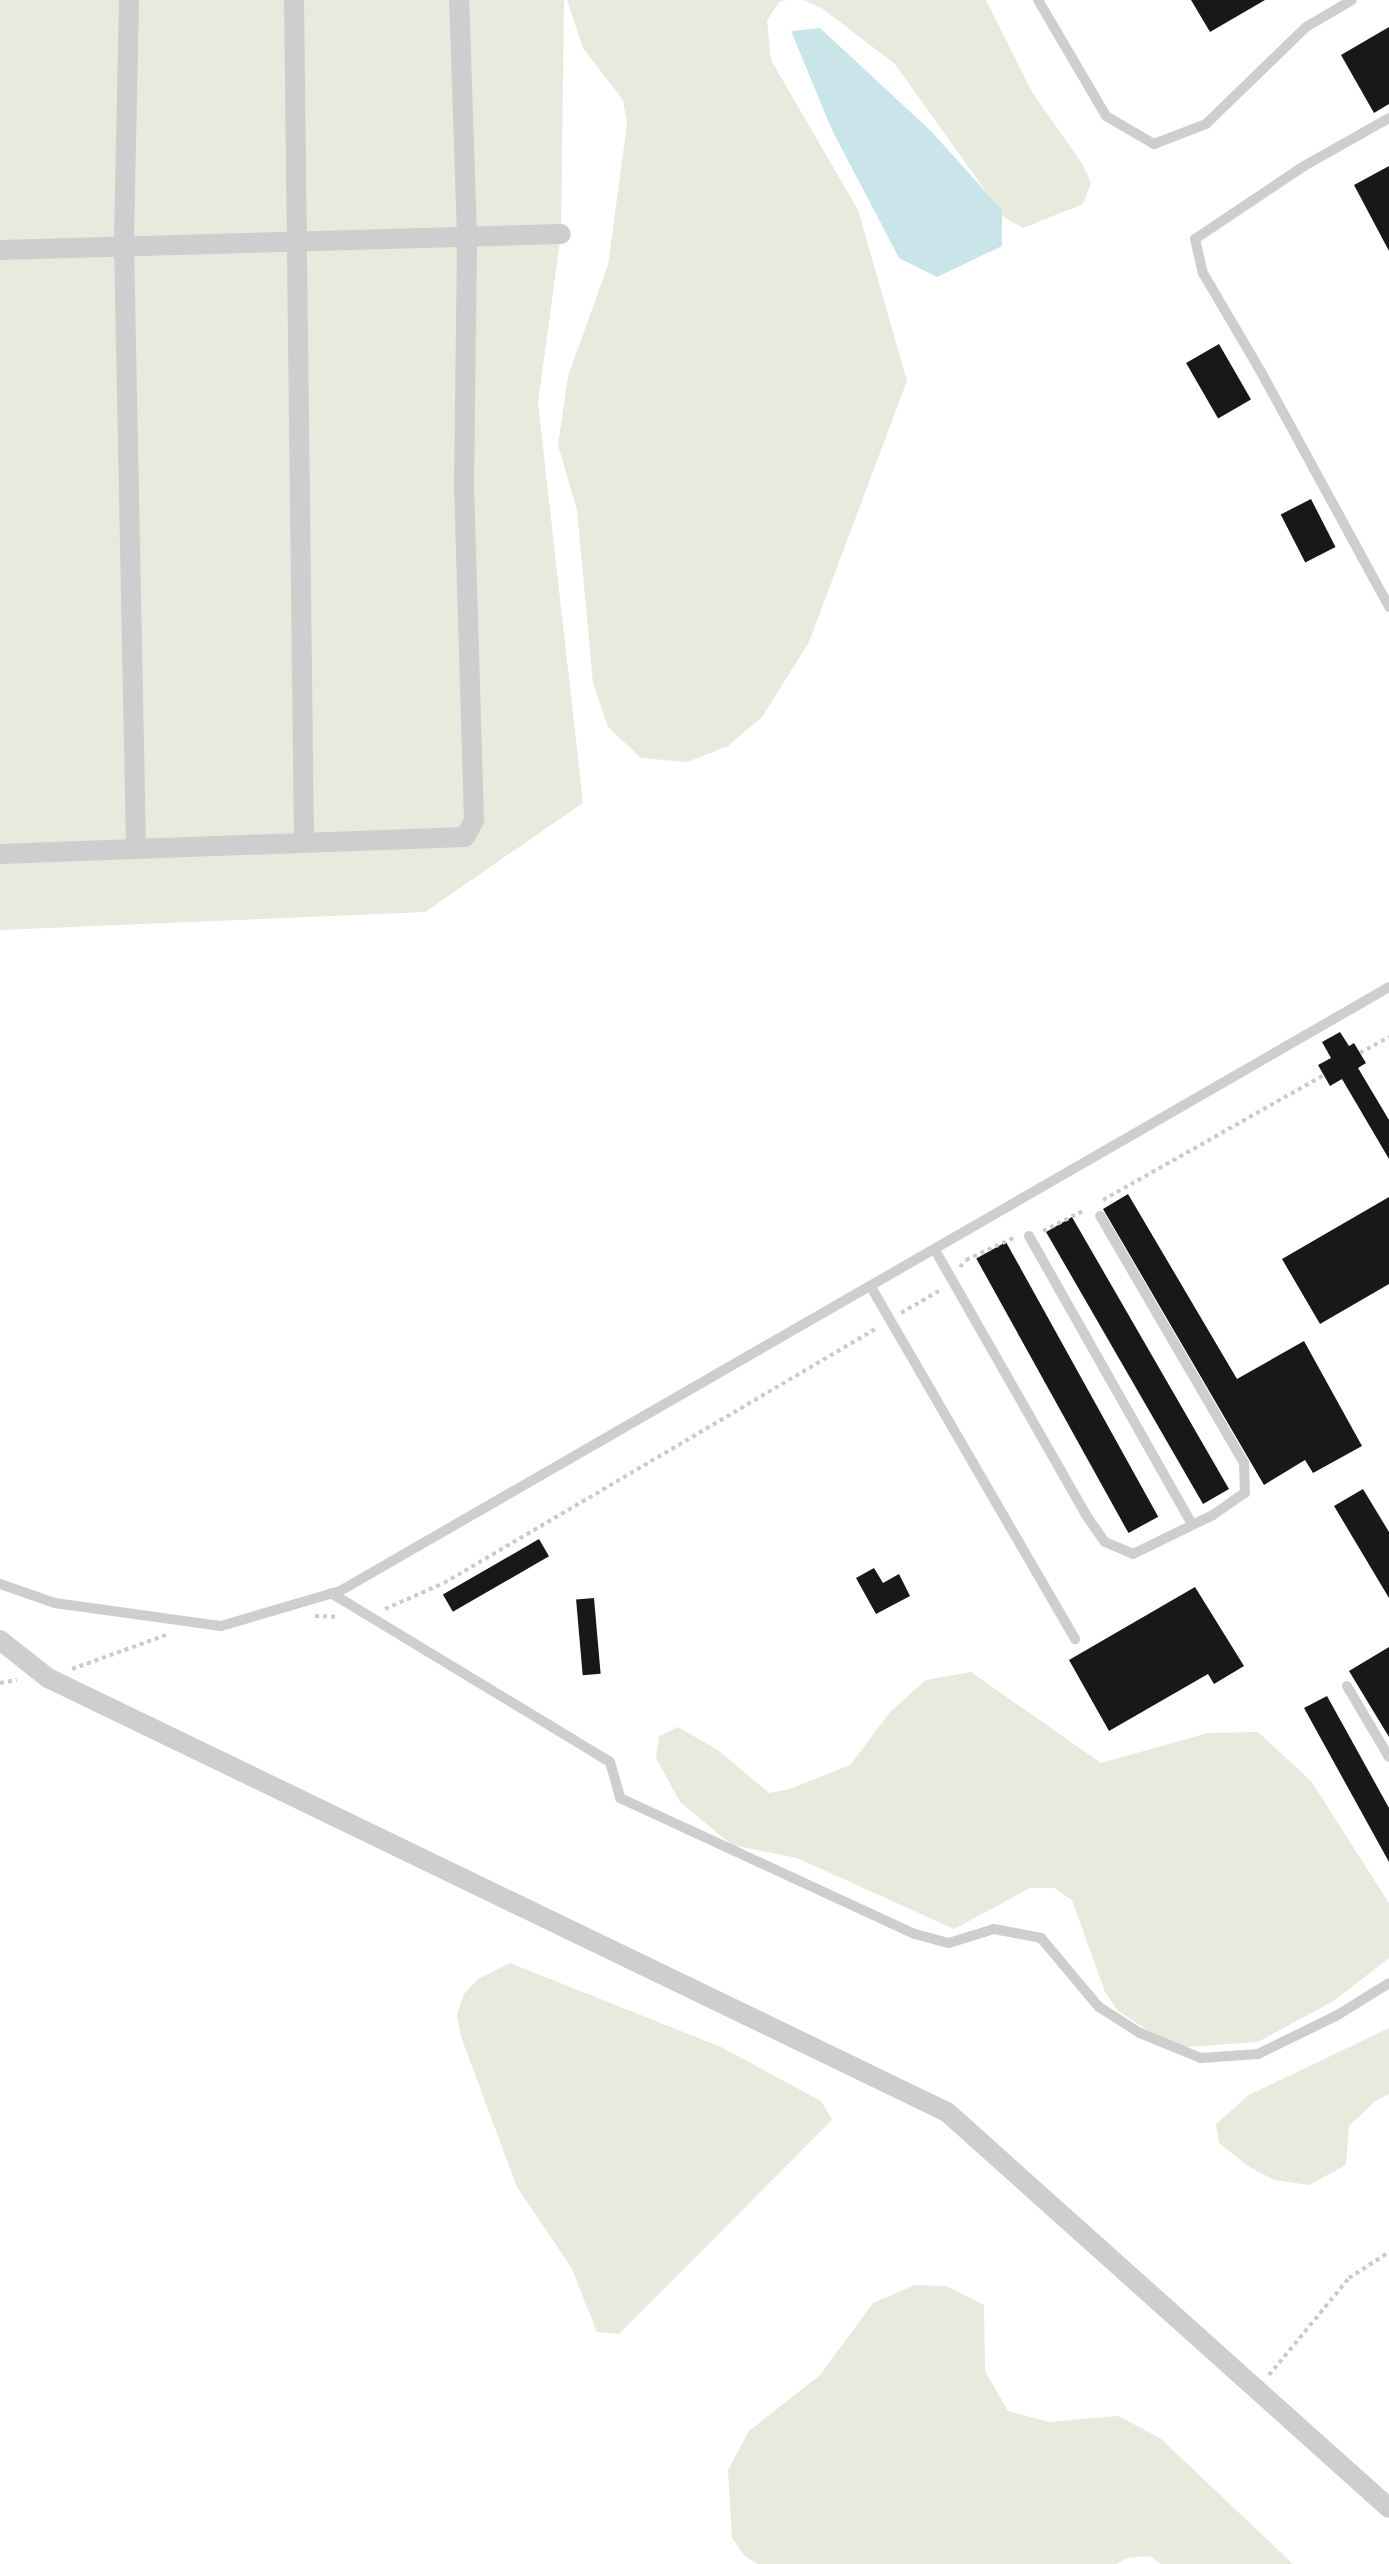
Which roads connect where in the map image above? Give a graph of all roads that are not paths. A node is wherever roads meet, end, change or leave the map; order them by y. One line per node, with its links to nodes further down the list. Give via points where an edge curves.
1 (129, 0): 10 (street)
2 (294, 0): 9 (street)
3 (459, 0): 8 (street)
4 (1038, 0): 5 (lane, via 1106,116 1154,144 1206,124 1306,27)
5 (1352, 0)
6 (1389, 118): 12 (lane, via 1304,166 1195,239 1203,273)
7 (561, 234): 8 (street)
8 (467, 236): 9 (street); 13 (street, via 464,488 474,821 465,837)
9 (295, 241): 10 (street); 13 (street)
10 (124, 244): 11 (street); 14 (street)
11 (0, 250)
12 (1389, 607)
13 (304, 841): 14 (street, via 291,846)
14 (136, 849): 15 (street)
15 (0, 854)
16 (1389, 987): 19 (lane)
17 (1100, 1216): 21 (lane, via 1244,1463 1245,1493)
18 (1029, 1236): 21 (lane)
19 (935, 1250): 20 (lane); 21 (lane, via 1105,1542 1133,1554)
20 (871, 1287): 23 (lane); 24 (lane)
21 (1192, 1524)
22 (0, 1584): 23 (lane, via 55,1603 221,1626)
23 (331, 1593): 28 (lane, via 610,1762 620,1798 915,1934 949,1943 994,1929 1041,1938 1099,2007 1140,2033 1201,2058 1258,2054)
24 (1075, 1639)
25 (0, 1640): 29 (street, via 48,1678 947,2112)
26 (1347, 1686): 27 (lane)
27 (1389, 1757)
28 (1389, 1983)
29 (1389, 2508)

